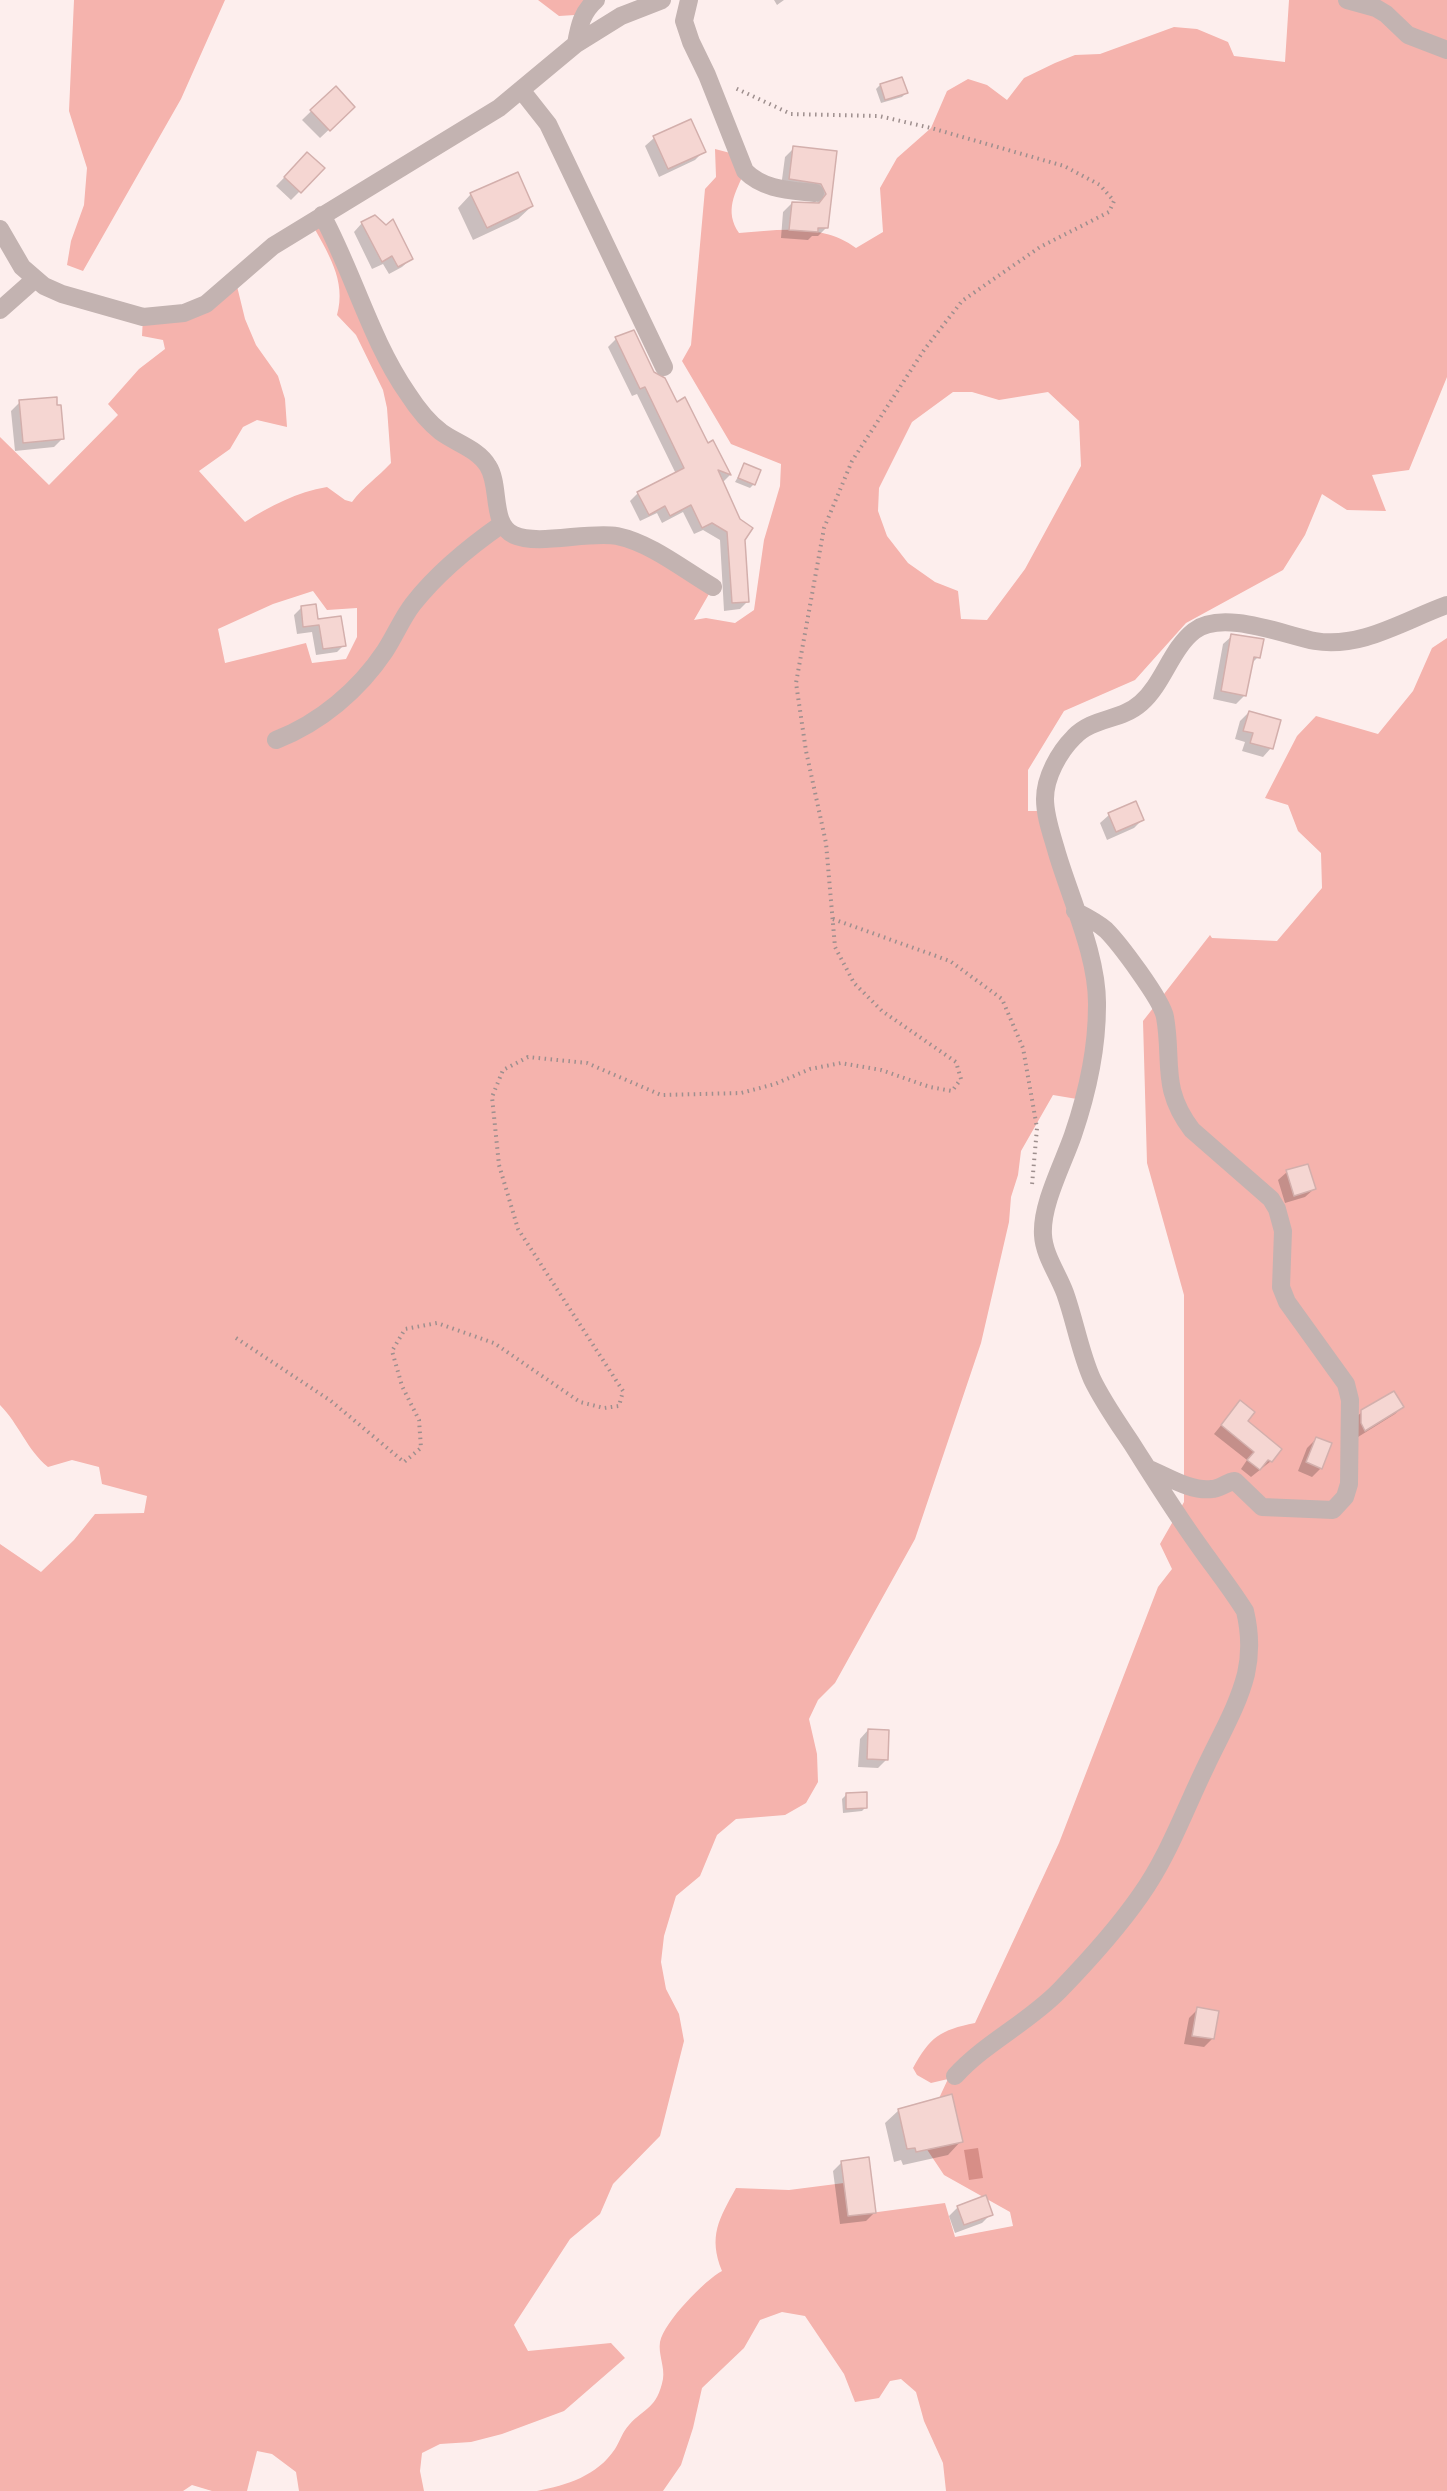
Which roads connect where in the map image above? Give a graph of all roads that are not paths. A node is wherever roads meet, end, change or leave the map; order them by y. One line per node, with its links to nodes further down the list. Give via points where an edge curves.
1 (596, 0): 5 (street, via 580,22)
2 (662, 0): 5 (street, via 621,16)
3 (688, 0): 8 (street, via 684,21 745,171 757,183)
4 (1347, 0): 6 (street, via 1376,8 1408,35)
5 (576, 44): 7 (street)
6 (1447, 50)
7 (522, 92): 9 (street, via 470,128); 13 (street, via 548,123)
8 (815, 193)
9 (322, 215): 11 (street, via 273,246 206,304 184,313 143,317 62,294); 14 (street, via 339,246 384,356 408,395 440,432 488,464 497,484)
10 (0, 229): 11 (street, via 22,267)
11 (35, 279): 12 (street)
12 (0, 310)
13 (664, 368)
14 (502, 524): 15 (street, via 514,535 529,538 618,536 638,543); 17 (street, via 436,577 411,606 368,674 335,706 314,722)
15 (713, 587)
16 (1447, 605): 18 (street, via 1362,639 1342,642 1317,641 1240,623 1215,623 1192,632 1155,689 1123,715 1089,724 1062,751 1051,775 1045,799 1049,826)
17 (276, 740)
18 (1075, 911): 19 (street, via 1095,980 1095,1046 1074,1131 1046,1211 1043,1234 1091,1376); 19 (street, via 1106,929 1160,1005 1166,1025 1169,1084 1184,1119 1271,1199 1283,1231 1281,1287 1287,1302 1346,1384 1350,1400 1349,1484 1345,1497 1332,1510 1262,1506 1235,1481 1206,1490)
19 (1147, 1468): 20 (street, via 1245,1611 1250,1648 1241,1690 1161,1861 1140,1896 1053,1997)
20 (955, 2076)

